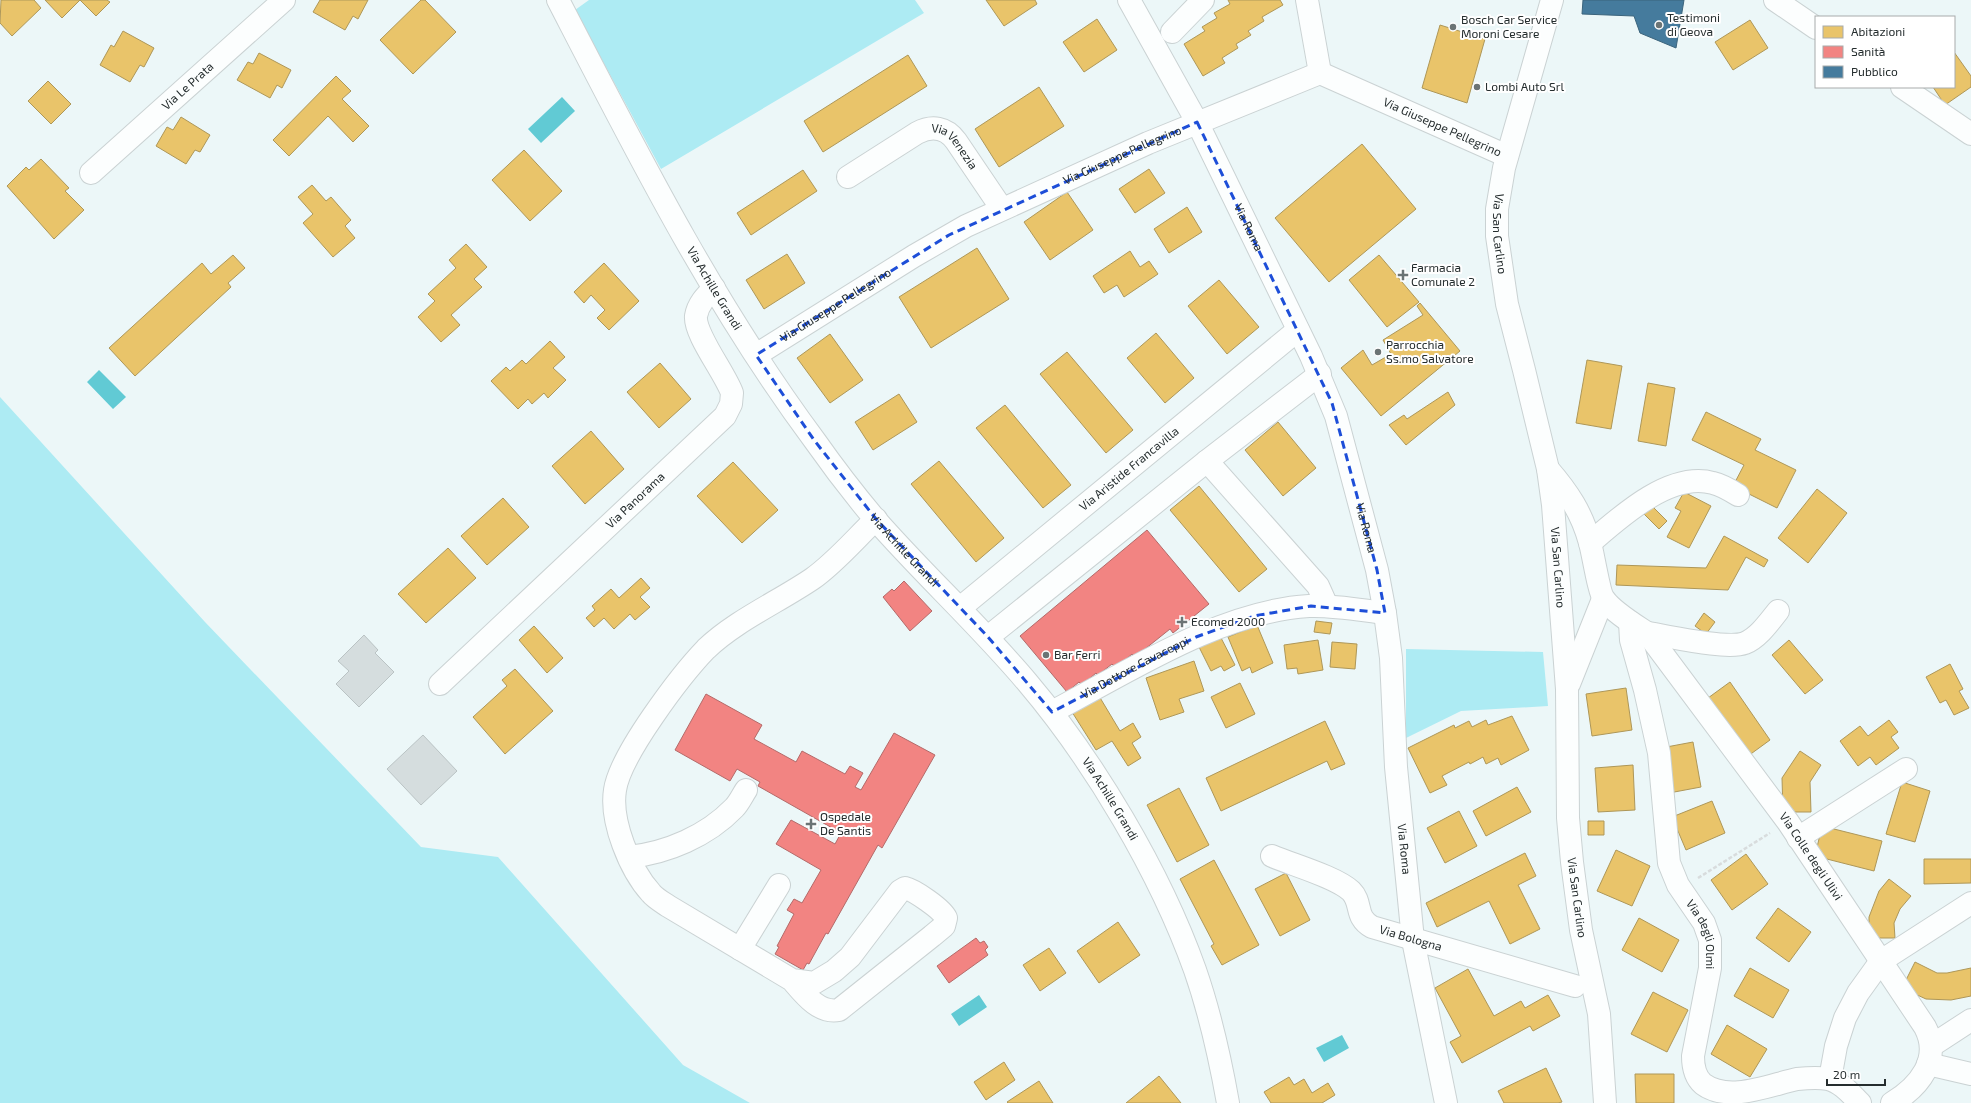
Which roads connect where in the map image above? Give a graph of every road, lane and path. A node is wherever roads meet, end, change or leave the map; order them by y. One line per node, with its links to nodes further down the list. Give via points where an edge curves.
1 (284, 0): 15 (street, Via Le Prata)
2 (558, 0): 18 (street, Via Achille Grandi, via 642,162)
3 (1129, 0): 12 (street, Via Roma)
4 (1203, 0): 9 (street)
5 (1307, 0): 10 (street)
6 (1552, 0): 14 (street, Via San Carlino)
7 (1775, 0): 8 (street)
8 (1815, 27)
9 (1172, 32)
10 (1320, 73): 12 (street, Via Giuseppe Pellegrino); 14 (street, Via Giuseppe Pellegrino)
11 (1903, 88): 13 (street)
12 (1197, 122): 17 (street, Via Giuseppe Pellegrino); 19 (street, Via Roma)
13 (1971, 134)
14 (1507, 156): 23 (street, Via San Carlino, via 1497,209 1499,255 1506,304)
15 (91, 173)
16 (848, 177): 17 (street, Via Venezia, via 917,133 938,128 948,132 956,140)
17 (1002, 209): 20 (street, Via Giuseppe Pellegrino, via 932,245)
18 (714, 288): 20 (street, Via Achille Grandi); 34 (street, Via Panorama, via 697,311 696,324 732,393 731,404 725,416)
19 (1298, 330): 21 (street, Via Roma); 29 (street, Via Aristide Francavilla)
20 (756, 355): 25 (street, Via Achille Grandi, via 814,440)
21 (1320, 374): 22 (street); 31 (street, Via Roma, via 1339,427)
22 (1207, 461): 28 (street, via 1318,586); 33 (street)
23 (1548, 469): 26 (street, Via San Carlino, via 1574,502); 35 (street, Via San Carlino)
24 (1738, 495): 26 (street, via 1722,486 1703,481 1673,486 1630,510)
25 (876, 519): 29 (street, Via Achille Grandi); 41 (street, via 813,578 731,630 707,649 664,702 619,774 615,790 614,810)
26 (1590, 542): 27 (street, Via San Carlino)
27 (1603, 599): 32 (street); 35 (street, Via San Carlino)
28 (1327, 606): 31 (street, Via Dottore Cavaceppi); 36 (street, Via Dottore Cavaceppi, via 1279,610 1217,628)
29 (960, 608): 33 (street, Via Achille Grandi)
30 (1778, 611): 32 (street, via 1758,634 1738,644 1724,644)
31 (1385, 614): 45 (street, Via Roma, via 1391,658 1396,767)
32 (1639, 627): 39 (street, Via Colle degli Ulivi); 43 (street, Via degli Olmi, via 1631,640 1659,753 1669,863)
33 (988, 637): 36 (street, Via Achille Grandi)
34 (440, 684)
35 (1568, 689): 56 (street, Via San Carlino, via 1568,818 1581,930 1599,1014)
36 (1052, 712): 54 (street, Via Achille Grandi, via 1114,806 1165,897 1202,992 1220,1059)
37 (1906, 769): 39 (street)
38 (746, 790): 41 (street, via 734,808 706,830 676,845 646,855)
39 (1793, 830): 43 (path); 47 (street, Via Colle degli Ulivi)
40 (1272, 856): 45 (street, Via Bologna, via 1347,888 1356,899 1360,915 1368,925)
41 (629, 857): 46 (street, via 636,873 651,894)
42 (778, 885): 46 (street)
43 (1681, 889): 53 (street, Via degli Olmi, via 1704,923 1710,940 1710,968 1693,1056 1694,1070 1700,1082 1714,1092 1727,1095 1796,1080)
44 (1971, 904): 47 (street)
45 (1413, 940): 49 (street, Via Bologna); 55 (street, Via Roma)
46 (740, 949): 48 (street)
47 (1881, 961): 51 (street, Via Colle degli Ulivi, via 1924,1027); 53 (street, via 1858,993 1845,1018 1837,1042)
48 (792, 980): 48 (street, via 814,983 834,971 850,957 900,891 905,888 941,911 946,918 944,926 839,1010 830,1012 821,1007 807,997)
49 (1576, 986)
50 (1971, 1020): 51 (street)
51 (1930, 1055): 52 (street); 58 (street, via 1923,1075 1914,1087)
52 (1971, 1074)
53 (1830, 1079): 57 (street, via 1844,1087)
54 (1228, 1103)
55 (1446, 1103)
56 (1605, 1103)
57 (1860, 1103)
58 (1892, 1103)

